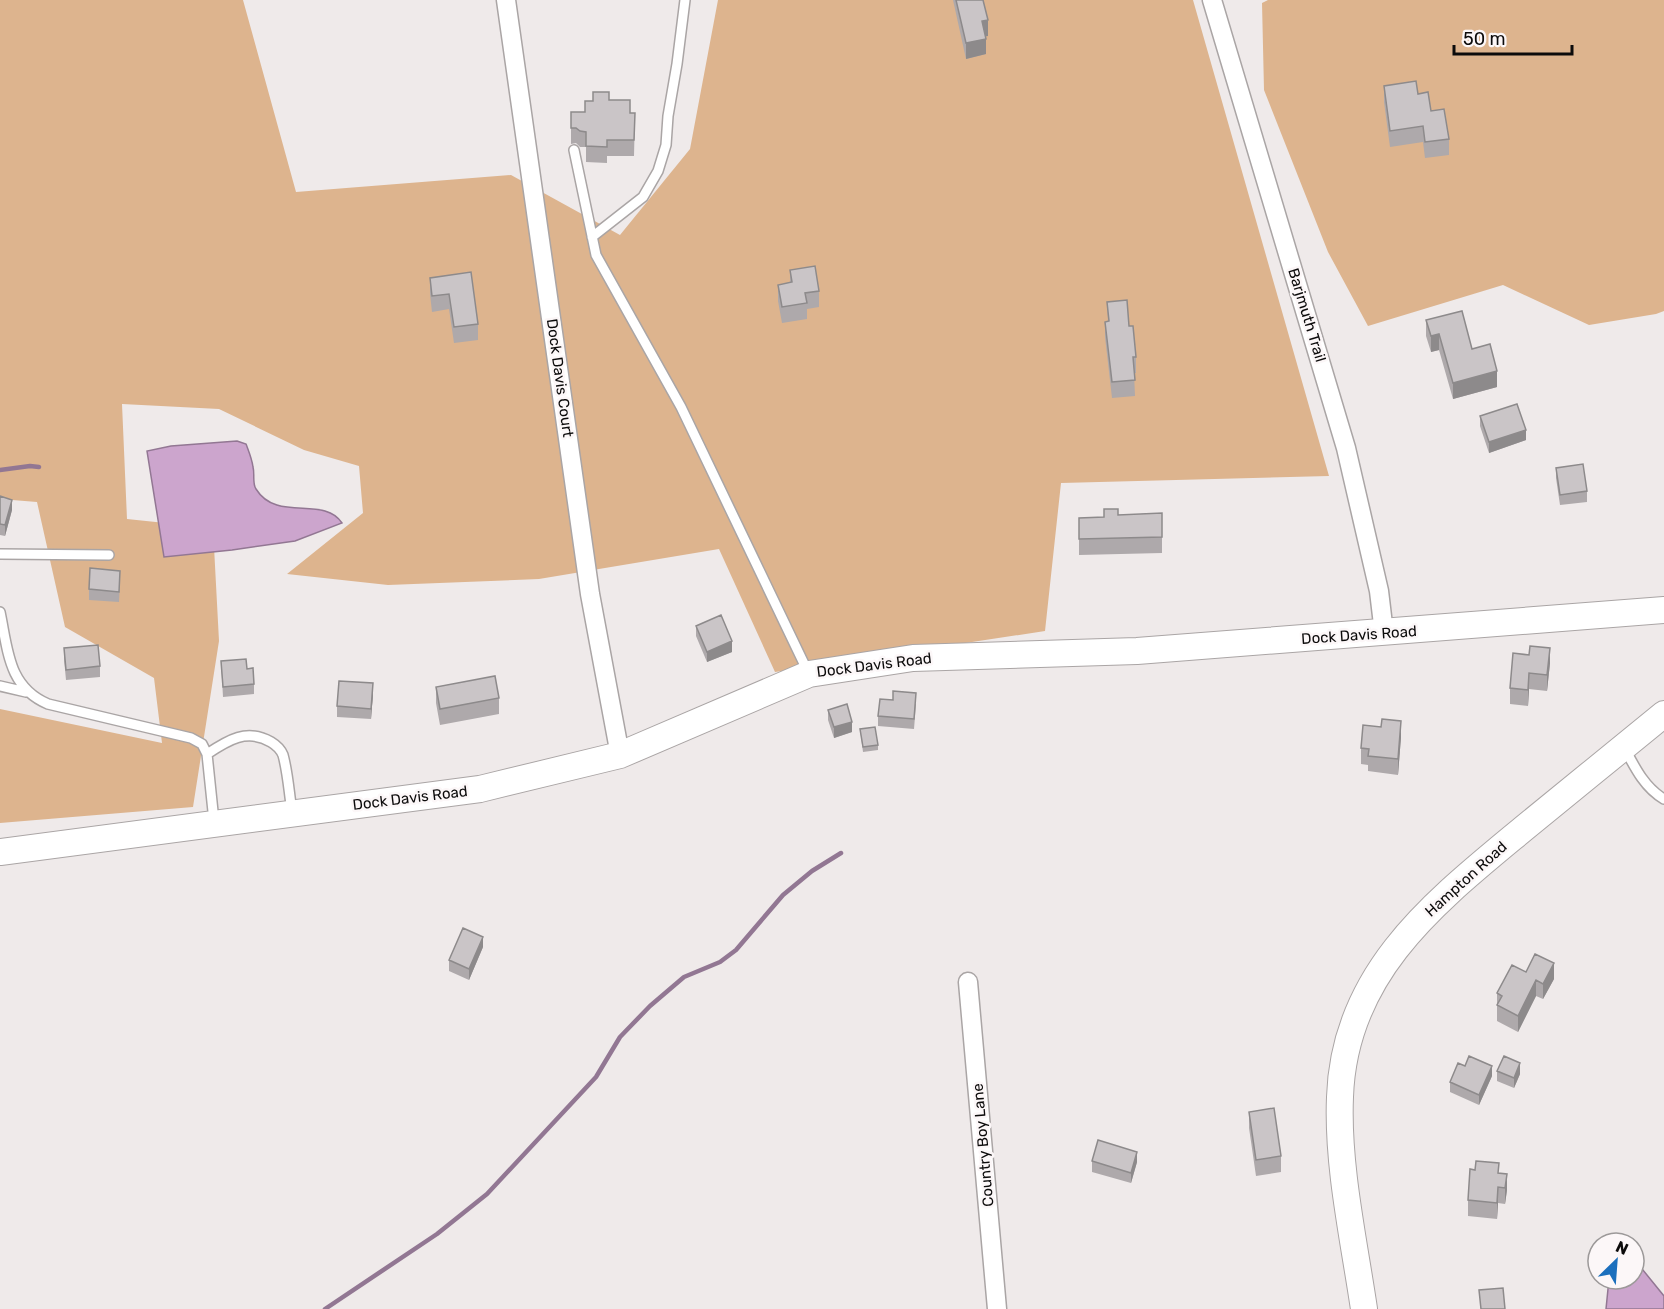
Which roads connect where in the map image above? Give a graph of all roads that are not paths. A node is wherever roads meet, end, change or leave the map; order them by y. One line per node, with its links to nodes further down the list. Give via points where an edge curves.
1 (506, 0): 17 (street, Dock Davis Court, via 590,594)
2 (685, 0): 5 (lane, via 666,144 658,171 643,197)
3 (1212, 0): 10 (street, Barjmuth Trail, via 1346,448 1379,591)
4 (574, 150): 5 (lane)
5 (592, 237): 11 (lane, via 596,255 681,407)
6 (0, 554): 7 (lane)
7 (109, 555)
8 (1664, 610): 10 (street, Dock Davis Road)
9 (0, 612): 13 (lane, via 11,666)
10 (1384, 633): 11 (street, Dock Davis Road, via 1137,651 913,658)
11 (809, 674): 17 (street, Dock Davis Road)
12 (0, 686): 13 (lane)
13 (26, 692): 16 (lane, via 48,704 191,738 202,744)
14 (1664, 714): 15 (street, Hampton Road)
15 (1624, 747): 18 (lane, via 1640,776); 24 (street, Hampton Road, via 1447,893 1389,957 1363,1001 1347,1046 1340,1100 1341,1151)
16 (207, 754): 19 (lane, via 242,735 261,736 275,744 282,754); 20 (lane)
17 (620, 755): 19 (street, Dock Davis Road, via 480,789)
18 (1664, 799)
19 (292, 813): 20 (street, Dock Davis Road)
20 (214, 824): 21 (street, Dock Davis Road)
21 (0, 852)
22 (968, 982): 23 (street, Country Boy Lane)
23 (997, 1309)
24 (1364, 1309)

